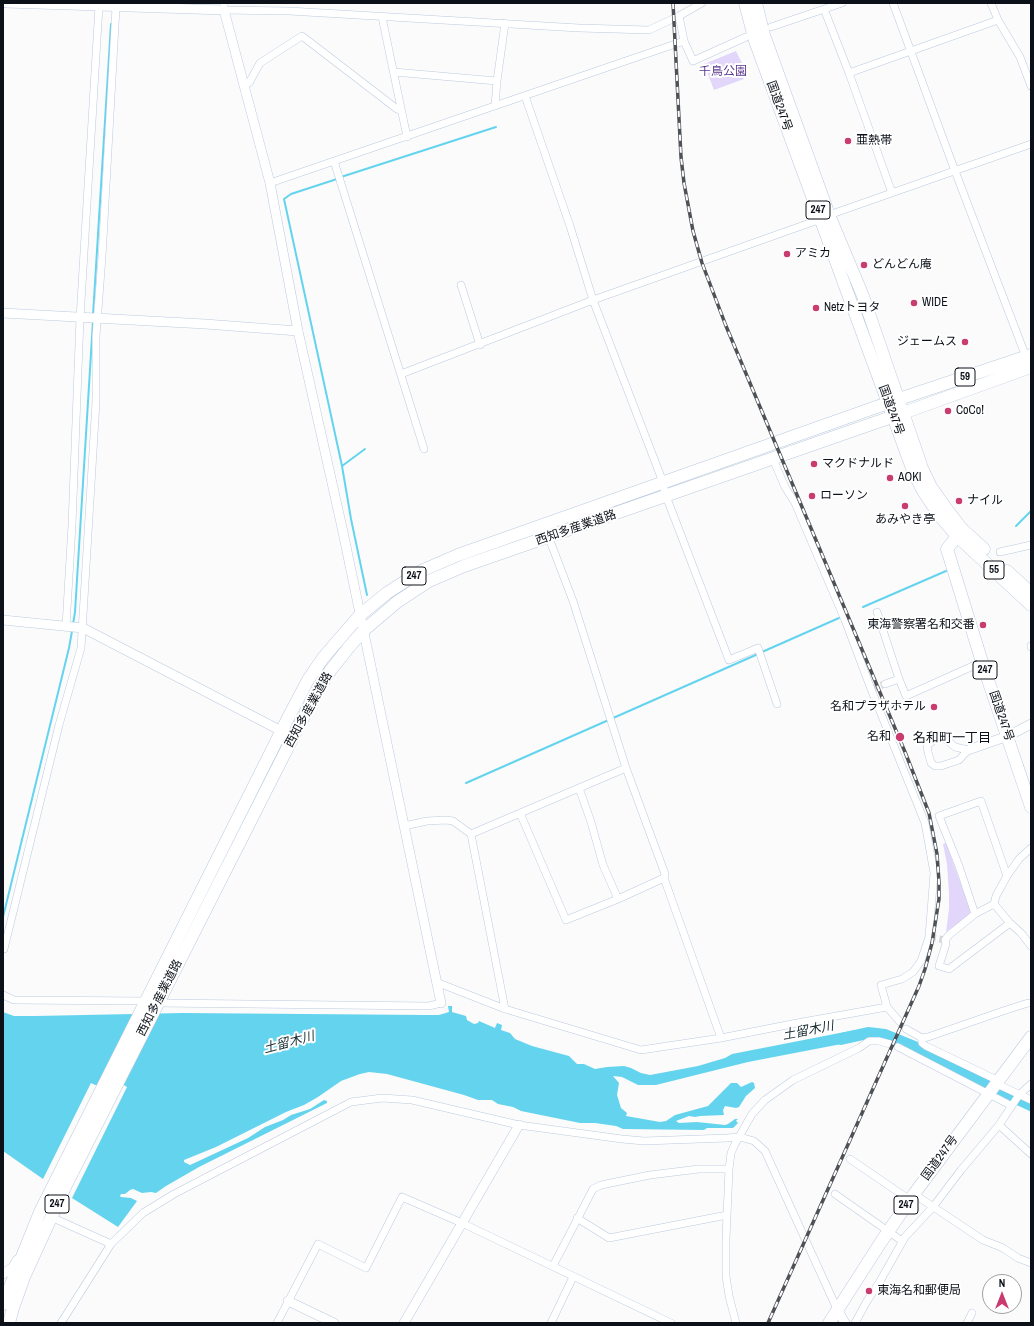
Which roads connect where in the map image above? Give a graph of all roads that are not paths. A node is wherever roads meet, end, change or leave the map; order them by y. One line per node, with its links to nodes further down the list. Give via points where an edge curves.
1 (6, 3): 8 (street)
2 (702, 3): 12 (street)
3 (745, 3): 34 (main road, 国道247号 / 247, via 756,41)
4 (756, 3): 34 (main road, 国道247号 / 247, via 764,35)
5 (842, 3): 11 (street)
6 (894, 3): 19 (street)
7 (991, 3): 14 (street)
8 (99, 6): 10 (street); 38 (street)
9 (224, 6): 10 (street); 13 (street); 23 (street)
10 (116, 7): 39 (street)
11 (824, 9): 16 (street); 21 (street)
12 (679, 16): 15 (street, via 649,30); 18 (street)
13 (382, 17): 15 (street); 20 (street)
14 (998, 20): 19 (street); 24 (street, via 1020,57)
15 (505, 23): 22 (street)
16 (771, 26)
17 (746, 37): 18 (street, via 693,61)
18 (684, 41): 25 (street)
19 (911, 51): 21 (street); 31 (street)
20 (394, 72): 22 (street); 27 (street)
21 (849, 73): 33 (street)
22 (497, 81): 26 (street)
23 (244, 85): 27 (street, via 249,83 260,63 302,36); 32 (street)
24 (1031, 86)
25 (525, 96): 26 (street); 36 (street)
26 (496, 106): 28 (street)
27 (401, 110): 28 (street)
28 (407, 137): 30 (street)
29 (1031, 144): 31 (street)
30 (334, 161): 32 (street); 43 (street)
31 (955, 171): 33 (street); 42 (street)
32 (270, 183): 40 (street)
33 (892, 193): 34 (street)
34 (825, 217): 36 (street); 44 (main road, 国道247号 / 247)
35 (461, 285): 41 (street)
36 (593, 300): 41 (street); 48 (street)
37 (3, 313): 38 (street)
38 (80, 318): 39 (street); 60 (street)
39 (97, 319): 40 (street); 61 (street, via 96,402)
40 (298, 331): 58 (street)
41 (480, 345): 43 (street)
42 (1030, 363): 44 (main road, 59); 45 (main road, 59)
43 (401, 374): 46 (street)
44 (894, 402): 45 (main road, 国道247号 / 247); 48 (main road, 西知多産業道路 / 247)
45 (899, 415): 47 (main road, 西知多産業道路 / 247); 51 (main road, 国道247号 / 247, via 913,471 923,492 939,515)
46 (424, 449)
47 (772, 459): 49 (main road, 西知多産業道路 / 247); 92 (street, via 795,503 845,620 925,823 929,841 934,873 929,937 921,961 913,972 902,979 880,985)
48 (663, 484): 49 (street); 50 (main road, 西知多産業道路 / 247)
49 (666, 496): 52 (main road, 西知多産業道路 / 247); 66 (street, via 729,660 758,648)
50 (544, 524): 52 (street); 58 (main road, 西知多産業道路 / 247, via 421,571 387,593)
51 (959, 532): 55 (main road, 55); 56 (main road, 55); 63 (main road, 国道247号 / 247, via 947,549)
52 (549, 537): 62 (main road, 西知多産業道路 / 247, via 464,566 429,581 396,602); 72 (street, via 573,601)
53 (1031, 545): 54 (street)
54 (1000, 552)
55 (1031, 593)
56 (1031, 605)
57 (877, 612): 64 (street)
58 (360, 615): 62 (street); 68 (main road, 西知多産業道路 / 247, via 323,658 308,680)
59 (3, 620): 60 (street)
60 (66, 626): 61 (street)
61 (83, 628): 68 (street); 86 (street)
62 (363, 631): 70 (main road, 西知多産業道路 / 247, via 348,646 330,671); 76 (street)
63 (982, 662): 64 (street, via 906,696); 69 (main road, 国道247号 / 247)
64 (899, 679): 65 (street)
65 (885, 684)
66 (777, 704)
67 (1031, 724): 69 (street)
68 (282, 731): 70 (street); 90 (main road, 西知多産業道路 / 247)
69 (1008, 736): 71 (street); 74 (main road, 国道247号 / 247)
70 (293, 737): 90 (main road, 西知多産業道路 / 247)
71 (968, 750): 71 (street, via 959,760 935,766 931,763 927,746 936,738 942,738 955,747)
72 (626, 768): 73 (street); 80 (street, via 665,874)
73 (579, 788): 75 (street); 81 (street, via 603,865)
74 (1031, 807)
75 (520, 813): 77 (street); 81 (street, via 566,920)
76 (404, 826): 77 (street, via 446,820 453,821); 87 (street)
77 (472, 834): 93 (street)
78 (1031, 848): 79 (street)
79 (1007, 876): 82 (street); 83 (street, via 980,801 939,816)
80 (664, 878): 81 (street); 96 (street)
81 (618, 899)
82 (994, 904): 83 (street); 84 (street)
83 (975, 914): 84 (street, via 945,940 939,966 949,969)
84 (1010, 924): 85 (street)
85 (1031, 946)
86 (4, 949)
87 (436, 982): 89 (street); 93 (street)
88 (3, 995): 90 (street, via 14,1000)
89 (440, 1003): 90 (street, via 429,1006)
90 (151, 1004): 115 (main road, 西知多産業道路 / 247, via 114,1089); 115 (main road, 西知多産業道路 / 247, via 102,1089)
91 (1031, 1004): 97 (street)
92 (887, 1007): 94 (street); 96 (street)
93 (505, 1009): 96 (street, via 642,1050)
94 (900, 1022)
95 (906, 1029): 97 (street)
96 (721, 1038)
97 (922, 1038): 102 (street, via 922,1043 926,1046)
98 (1031, 1038): 102 (main road, 国道247号 / 247)
99 (890, 1044): 108 (street, via 869,1041 793,1080 765,1100 752,1114)
100 (898, 1048): 102 (street)
101 (1031, 1084): 103 (street)
102 (993, 1087): 103 (street); 105 (street); 113 (main road, 国道247号 / 247)
103 (1019, 1095): 104 (street); 105 (street)
104 (1031, 1100)
105 (1013, 1105): 107 (street)
106 (520, 1124): 108 (street, via 644,1141); 118 (street); 121 (street, via 412,1100 382,1098 351,1102 174,1194 143,1213)
107 (999, 1125): 109 (street); 114 (street)
108 (740, 1137): 111 (street, via 734,1144); 130 (street, via 754,1141 765,1151)
109 (1031, 1154)
110 (850, 1159): 113 (street)
111 (728, 1169): 116 (street); 117 (street, via 699,1169 657,1174 601,1185 593,1189)
112 (835, 1194): 119 (street)
113 (912, 1197): 114 (street); 119 (main road, 国道247号 / 247)
114 (933, 1207): 120 (street); 122 (street, via 983,1240)
115 (46, 1214): 121 (street); 124 (street, via 16,1263); 129 (main road, 西知多産業道路 / 247); 132 (main road, 西知多産業道路 / 247)
116 (727, 1215): 117 (street, via 617,1238 609,1238); 139 (street, via 726,1276 728,1296)
117 (577, 1218): 123 (street)
118 (462, 1223): 123 (street); 128 (street, via 402,1197 366,1268 318,1244); 136 (street)
119 (888, 1232): 120 (street); 130 (main road, 国道247号 / 247)
120 (902, 1241): 142 (street)
121 (111, 1244): 133 (street)
122 (1031, 1263)
123 (553, 1266): 125 (street)
124 (3, 1274)
125 (573, 1277): 137 (street); 138 (street)
126 (3, 1297): 127 (street)
127 (3, 1300)
128 (288, 1301): 134 (street); 135 (street)
129 (3, 1304)
130 (837, 1309): 140 (main road, 国道247号 / 247); 141 (street)
131 (972, 1313): 143 (street)
132 (9, 1323)
133 (61, 1323)
134 (277, 1323)
135 (334, 1323)
136 (404, 1323)
137 (551, 1323)
138 (671, 1323)
139 (736, 1323)
140 (829, 1323)
141 (845, 1323)
142 (855, 1323)
143 (967, 1323)

